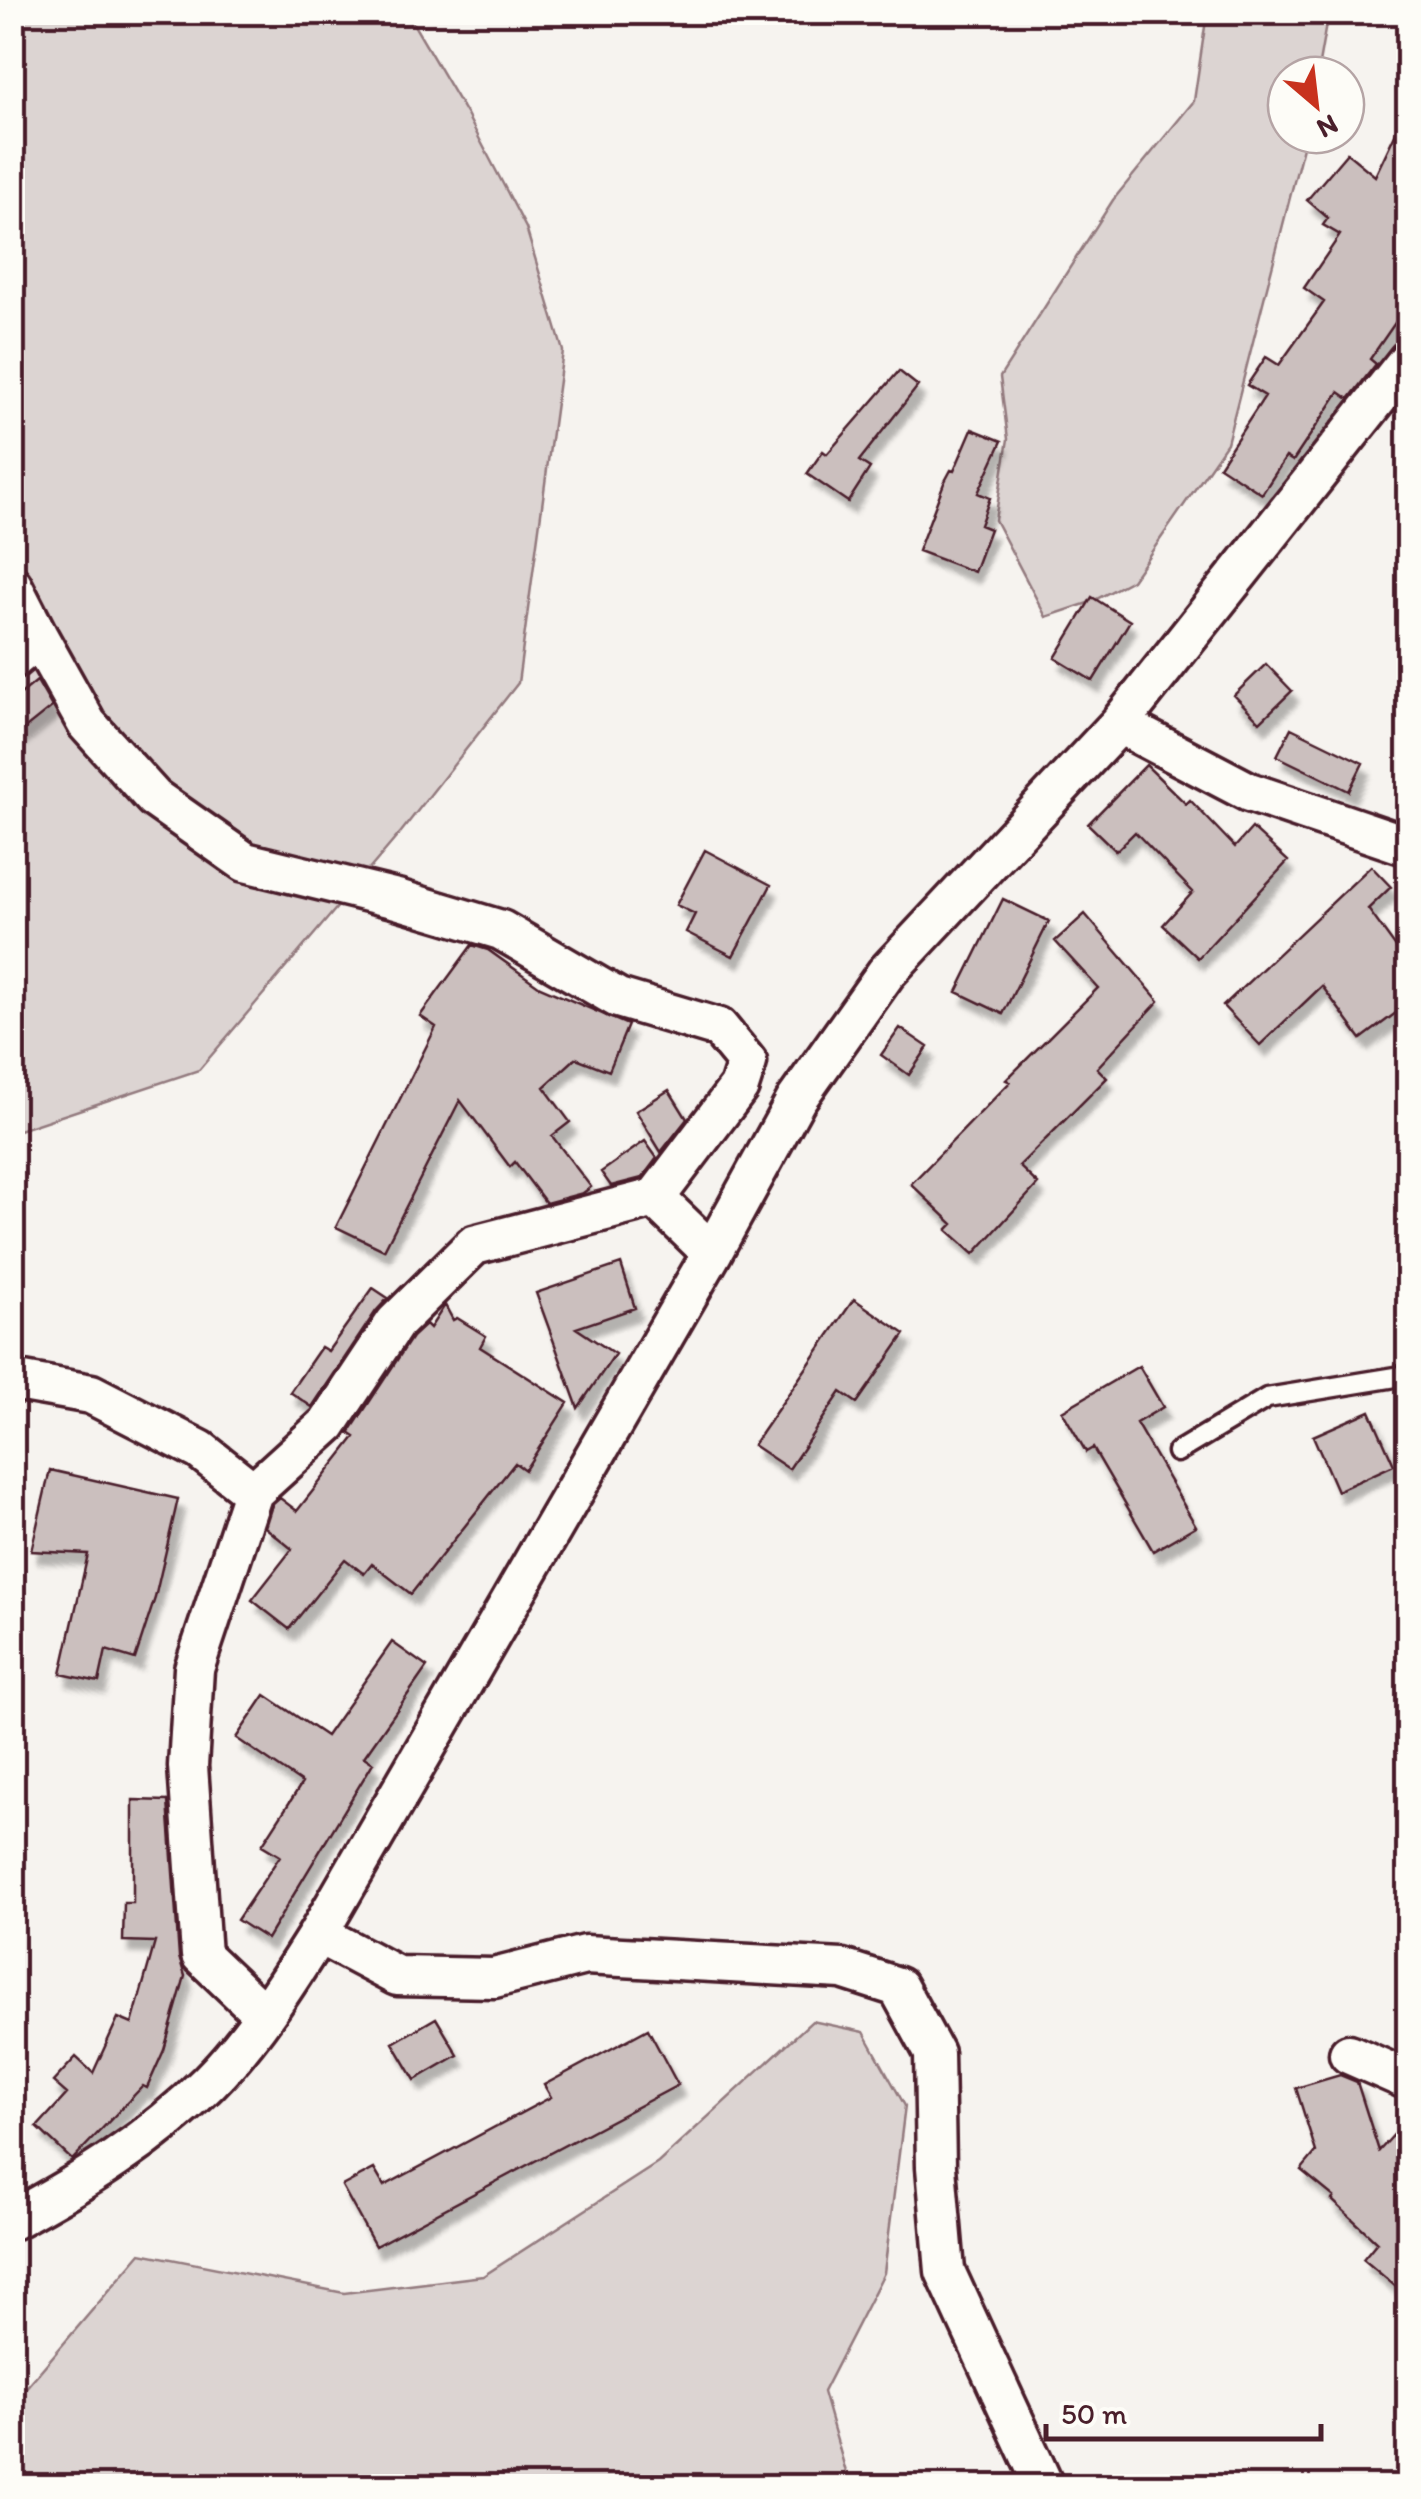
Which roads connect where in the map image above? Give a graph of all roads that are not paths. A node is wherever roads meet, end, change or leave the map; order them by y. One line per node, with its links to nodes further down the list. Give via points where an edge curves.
1 (1408, 360): 4 (street)
2 (12, 585): 3 (street)
3 (26, 649): 6 (street, via 154,798 245,862 501,930 618,998 719,1028 747,1062 739,1088)
4 (1118, 724): 5 (street, via 1249,792); 7 (street, via 886,973 796,1100)
5 (1408, 846)
6 (655, 1198): 7 (street); 11 (street, via 474,1245 395,1323 328,1424)
7 (712, 1253): 12 (street)
8 (1408, 1376): 10 (lane, via 1267,1398)
9 (12, 1380): 11 (street, via 91,1394 200,1450)
10 (1177, 1452)
11 (253, 1492): 13 (street, via 194,1669 188,1766 201,1955)
12 (318, 1934): 13 (street); 17 (street, via 397,1976 494,1978 585,1955 842,1970 898,1988 934,2053 945,2271)
13 (264, 2015): 16 (street, via 209,2082 147,2137)
14 (1349, 2054): 15 (street)
15 (1408, 2080)
16 (12, 2220)
17 (1044, 2486)

